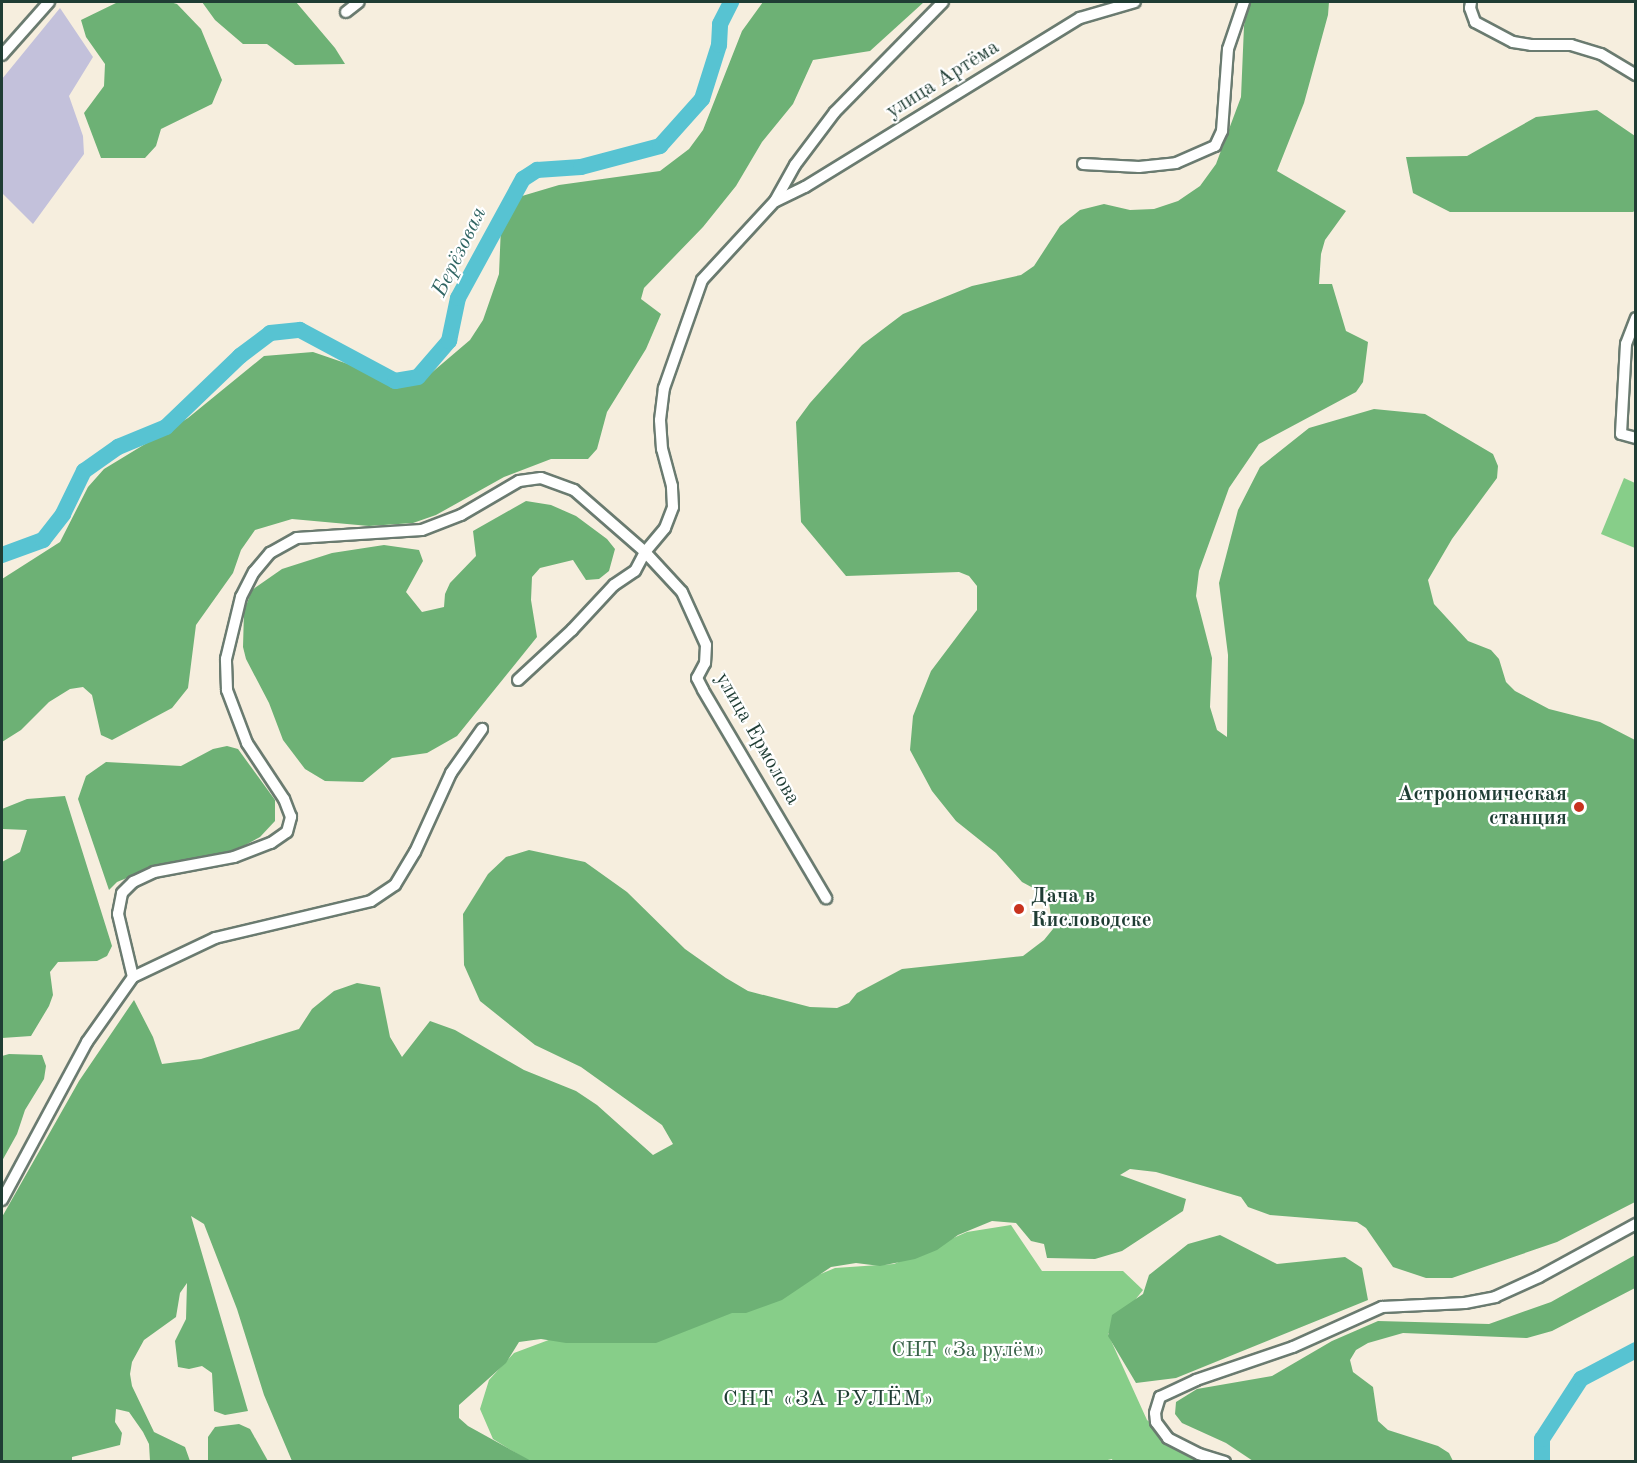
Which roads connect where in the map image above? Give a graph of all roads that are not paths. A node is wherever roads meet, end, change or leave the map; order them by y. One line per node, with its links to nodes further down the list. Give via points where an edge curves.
1 (49, 2): 8 (street)
2 (359, 2): 7 (street)
3 (943, 2): 11 (street, via 835,112 795,165)
4 (1135, 2): 11 (street, улица Артёма, via 1080,18 805,188)
5 (1244, 2): 10 (street, via 1228,49 1222,131 1215,146 1176,163 1138,167)
6 (1471, 2): 9 (street, via 1475,22 1507,40 1531,45 1571,45 1601,54)
7 (346, 12)
8 (2, 56)
9 (1635, 75)
10 (1083, 164)
11 (776, 201): 14 (street, via 702,280 664,388 661,409 662,449 673,507 664,528)
12 (1635, 318): 13 (street, via 1626,345 1621,434)
13 (1635, 438)
14 (645, 552): 15 (street, via 635,571 614,585); 17 (street, улица Ермолова, via 682,592 706,645 705,663 697,678 702,690); 18 (street, улица Ермолова, via 574,490 541,478 519,481 461,515 422,530 297,538 270,554 254,572 241,597 226,659 227,690 247,743 284,799 291,817 286,832 271,843 234,856 154,872 133,882 123,893 118,914)
15 (518, 680)
16 (482, 729): 18 (street, via 451,772 415,852 395,885 371,902 215,938)
17 (826, 898)
18 (133, 977): 19 (street, via 87,1042)
19 (2, 1200)
20 (1635, 1224): 21 (street, via 1495,1297 1465,1304 1382,1307 1293,1347 1196,1380 1161,1397 1156,1422 1168,1438)
21 (1225, 1461)

